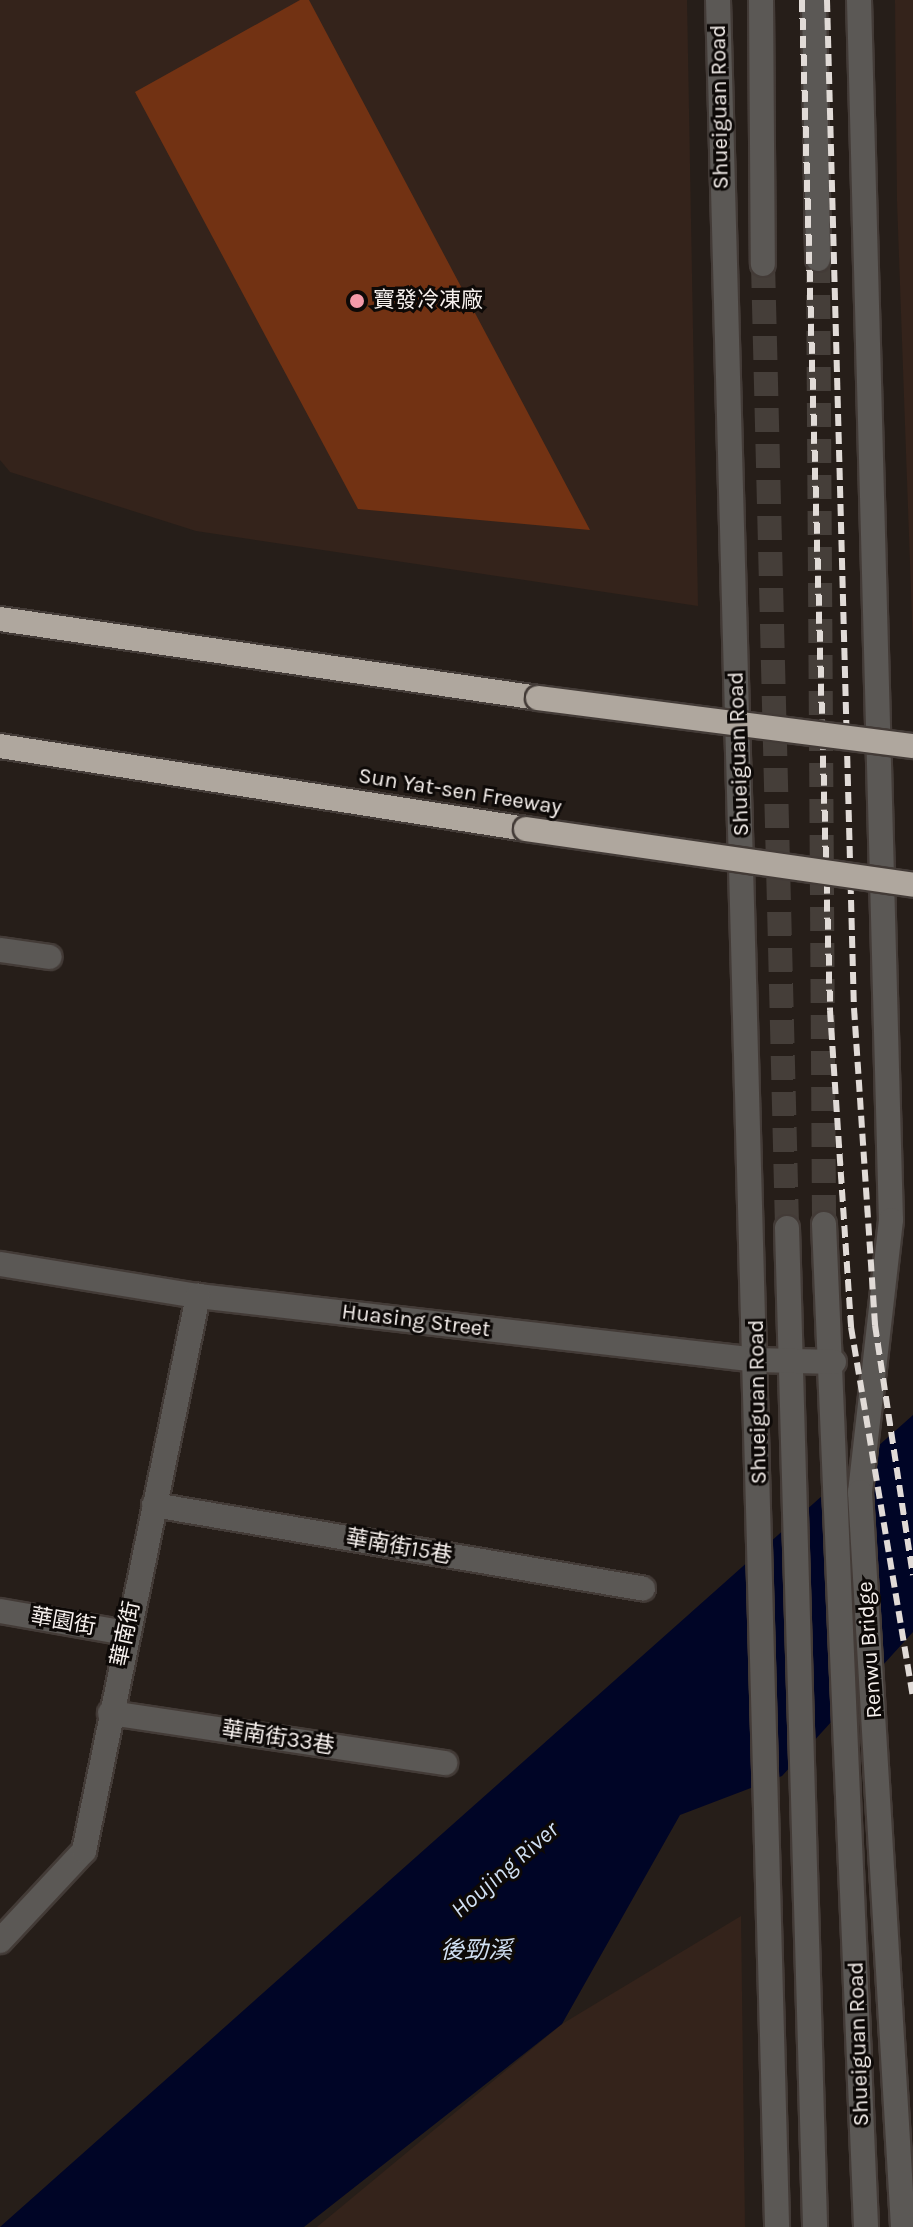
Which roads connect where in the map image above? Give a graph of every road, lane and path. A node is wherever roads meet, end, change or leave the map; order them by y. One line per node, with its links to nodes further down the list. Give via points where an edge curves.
1 (718, 0): 17 (street, Shueiguan Road)
2 (761, 0): 6 (street, Shueiguan Road)
3 (814, 0): 5 (street)
4 (859, 0): 20 (street, via 891,1220)
5 (818, 259)
6 (763, 264)
7 (0, 619): 9 (highway, bridge, via 538,698)
8 (0, 746): 10 (highway, Sun Yat-sen Freeway, bridge)
9 (913, 746)
10 (913, 885)
11 (0, 950): 12 (street)
12 (50, 957)
13 (824, 1224): 18 (street)
14 (787, 1228): 19 (street, Shueiguan Road)
15 (0, 1264): 16 (street, Huasing Street)
16 (198, 1296): 17 (street, Huasing Street); 21 (street, 華南街)
17 (757, 1360): 19 (street, Huasing Street); 30 (street, Shueiguan Road)
18 (834, 1362): 19 (street, Huasing Street); 20 (street)
19 (792, 1364): 31 (street, Shueiguan Road)
20 (849, 1498): 27 (street, Renwu Bridge); 28 (street, Renwu Bridge)
21 (154, 1505): 22 (street, 華南街15巷); 24 (street, 華南街)
22 (643, 1589)
23 (0, 1611): 24 (street, 華園街)
24 (126, 1633): 25 (street, 華南街)
25 (110, 1713): 26 (street, 華南街33巷); 29 (street, 華南街, via 84,1851)
26 (445, 1763)
27 (880, 1808): 33 (street, Shueiguan Road)
28 (851, 1813): 32 (street, Shueiguan Road)
29 (0, 1941)
30 (777, 2227)
31 (815, 2227)
32 (866, 2227)
33 (903, 2227)

